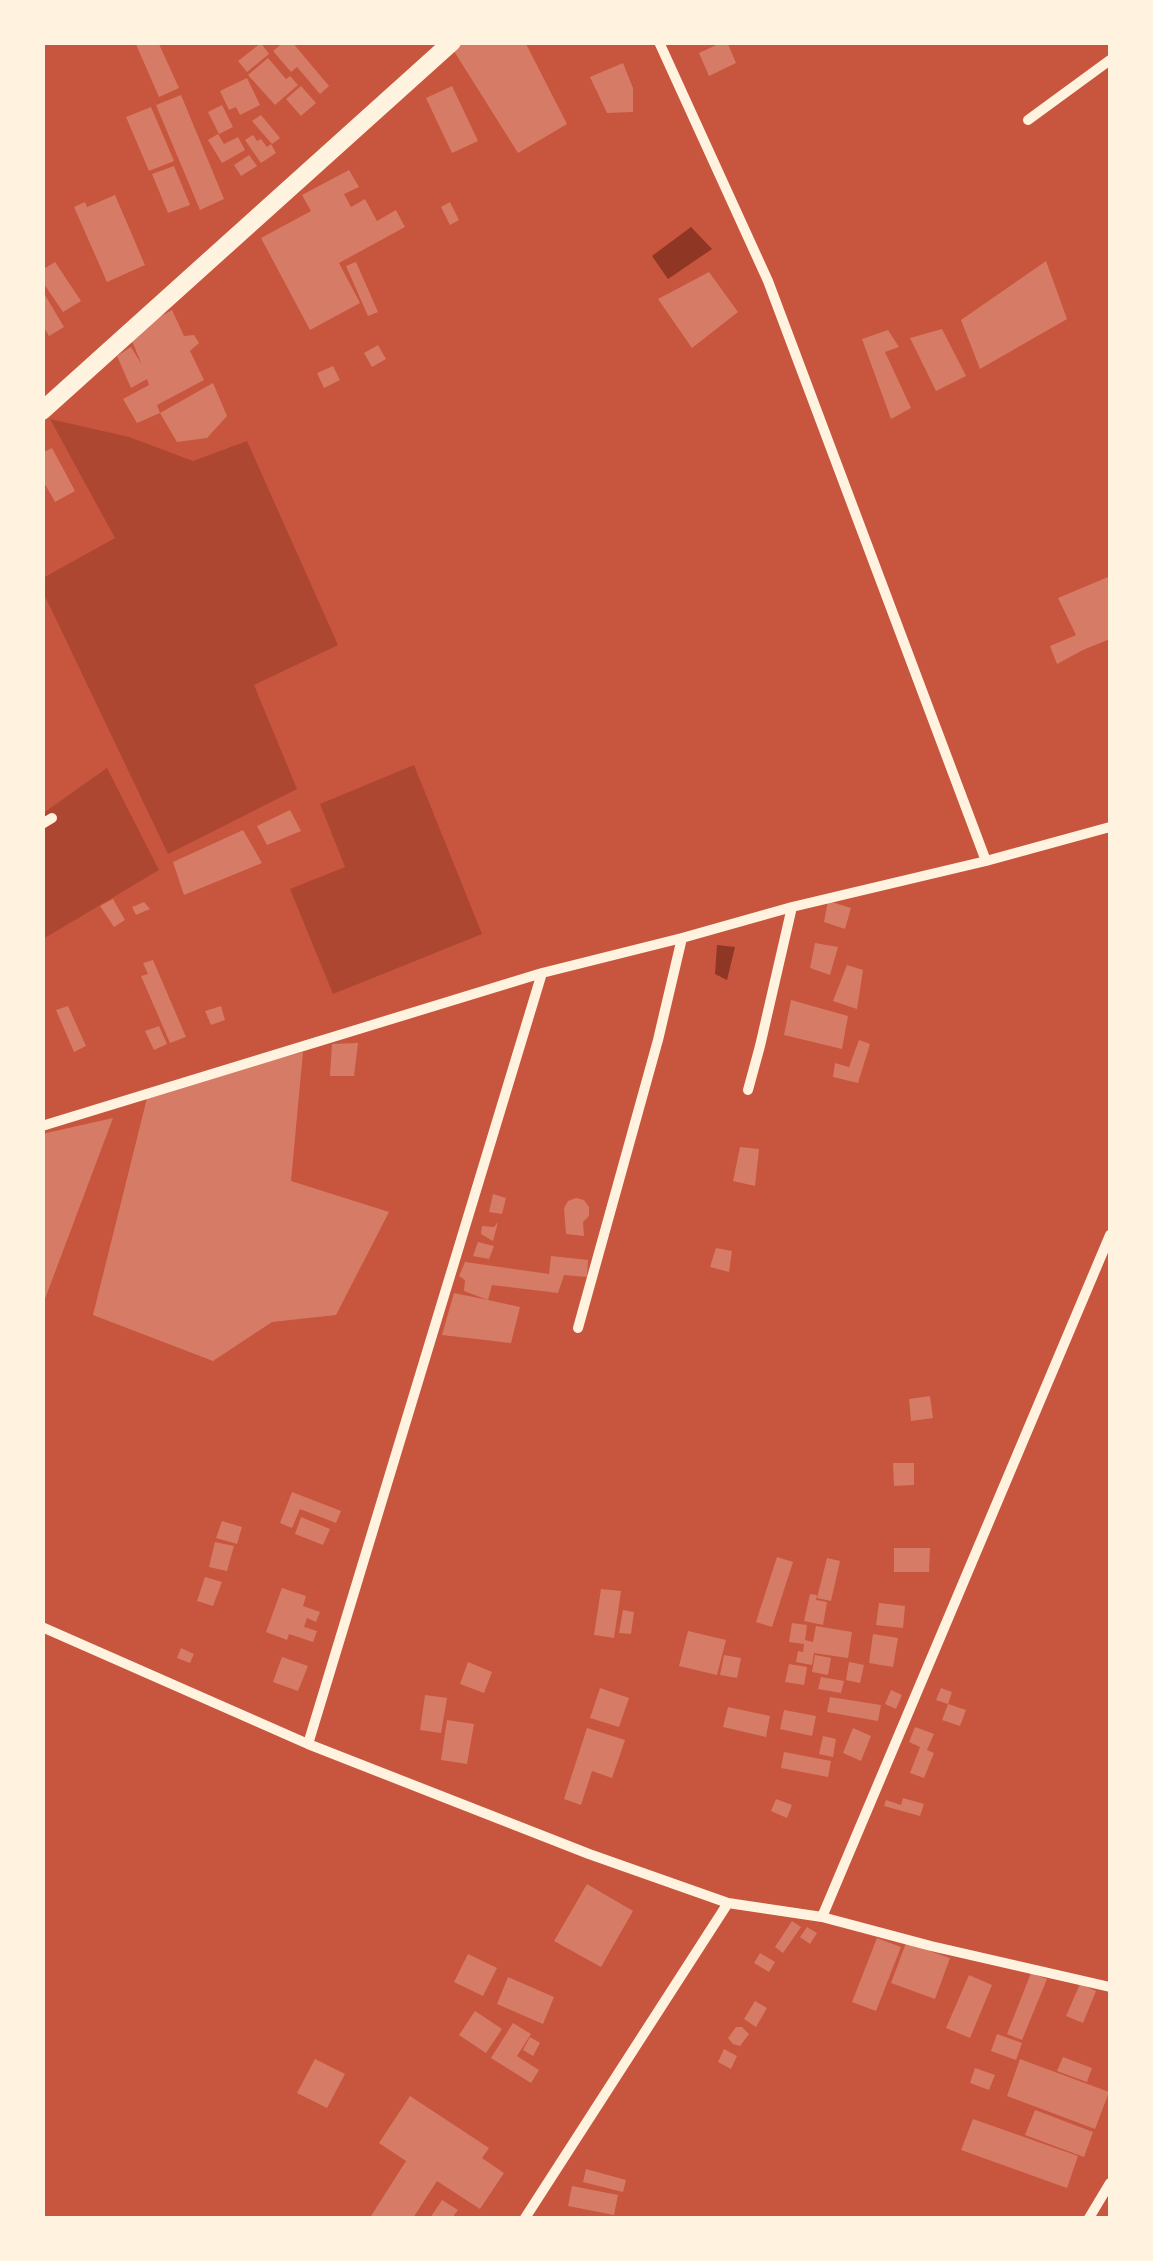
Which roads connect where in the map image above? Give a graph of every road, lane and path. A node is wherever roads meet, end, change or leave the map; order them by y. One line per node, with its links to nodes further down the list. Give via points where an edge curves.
1 (452, 42): 5 (main road)
2 (659, 42): 7 (street, via 768,281)
3 (1110, 60): 4 (street)
4 (1028, 120)
5 (42, 411)
6 (1110, 827): 7 (street)
7 (986, 860): 8 (street)
8 (792, 907): 9 (street); 11 (street)
9 (682, 938): 10 (street); 14 (street)
10 (542, 973): 12 (street); 16 (street)
11 (748, 1090)
12 (42, 1126)
13 (1110, 1235): 18 (street)
14 (578, 1328)
15 (42, 1627): 16 (street)
16 (308, 1744): 17 (street)
17 (728, 1903): 18 (street); 21 (street)
18 (822, 1916): 19 (street)
19 (1110, 1987)
20 (1110, 2183): 22 (street)
21 (525, 2218)
22 (1089, 2218)

